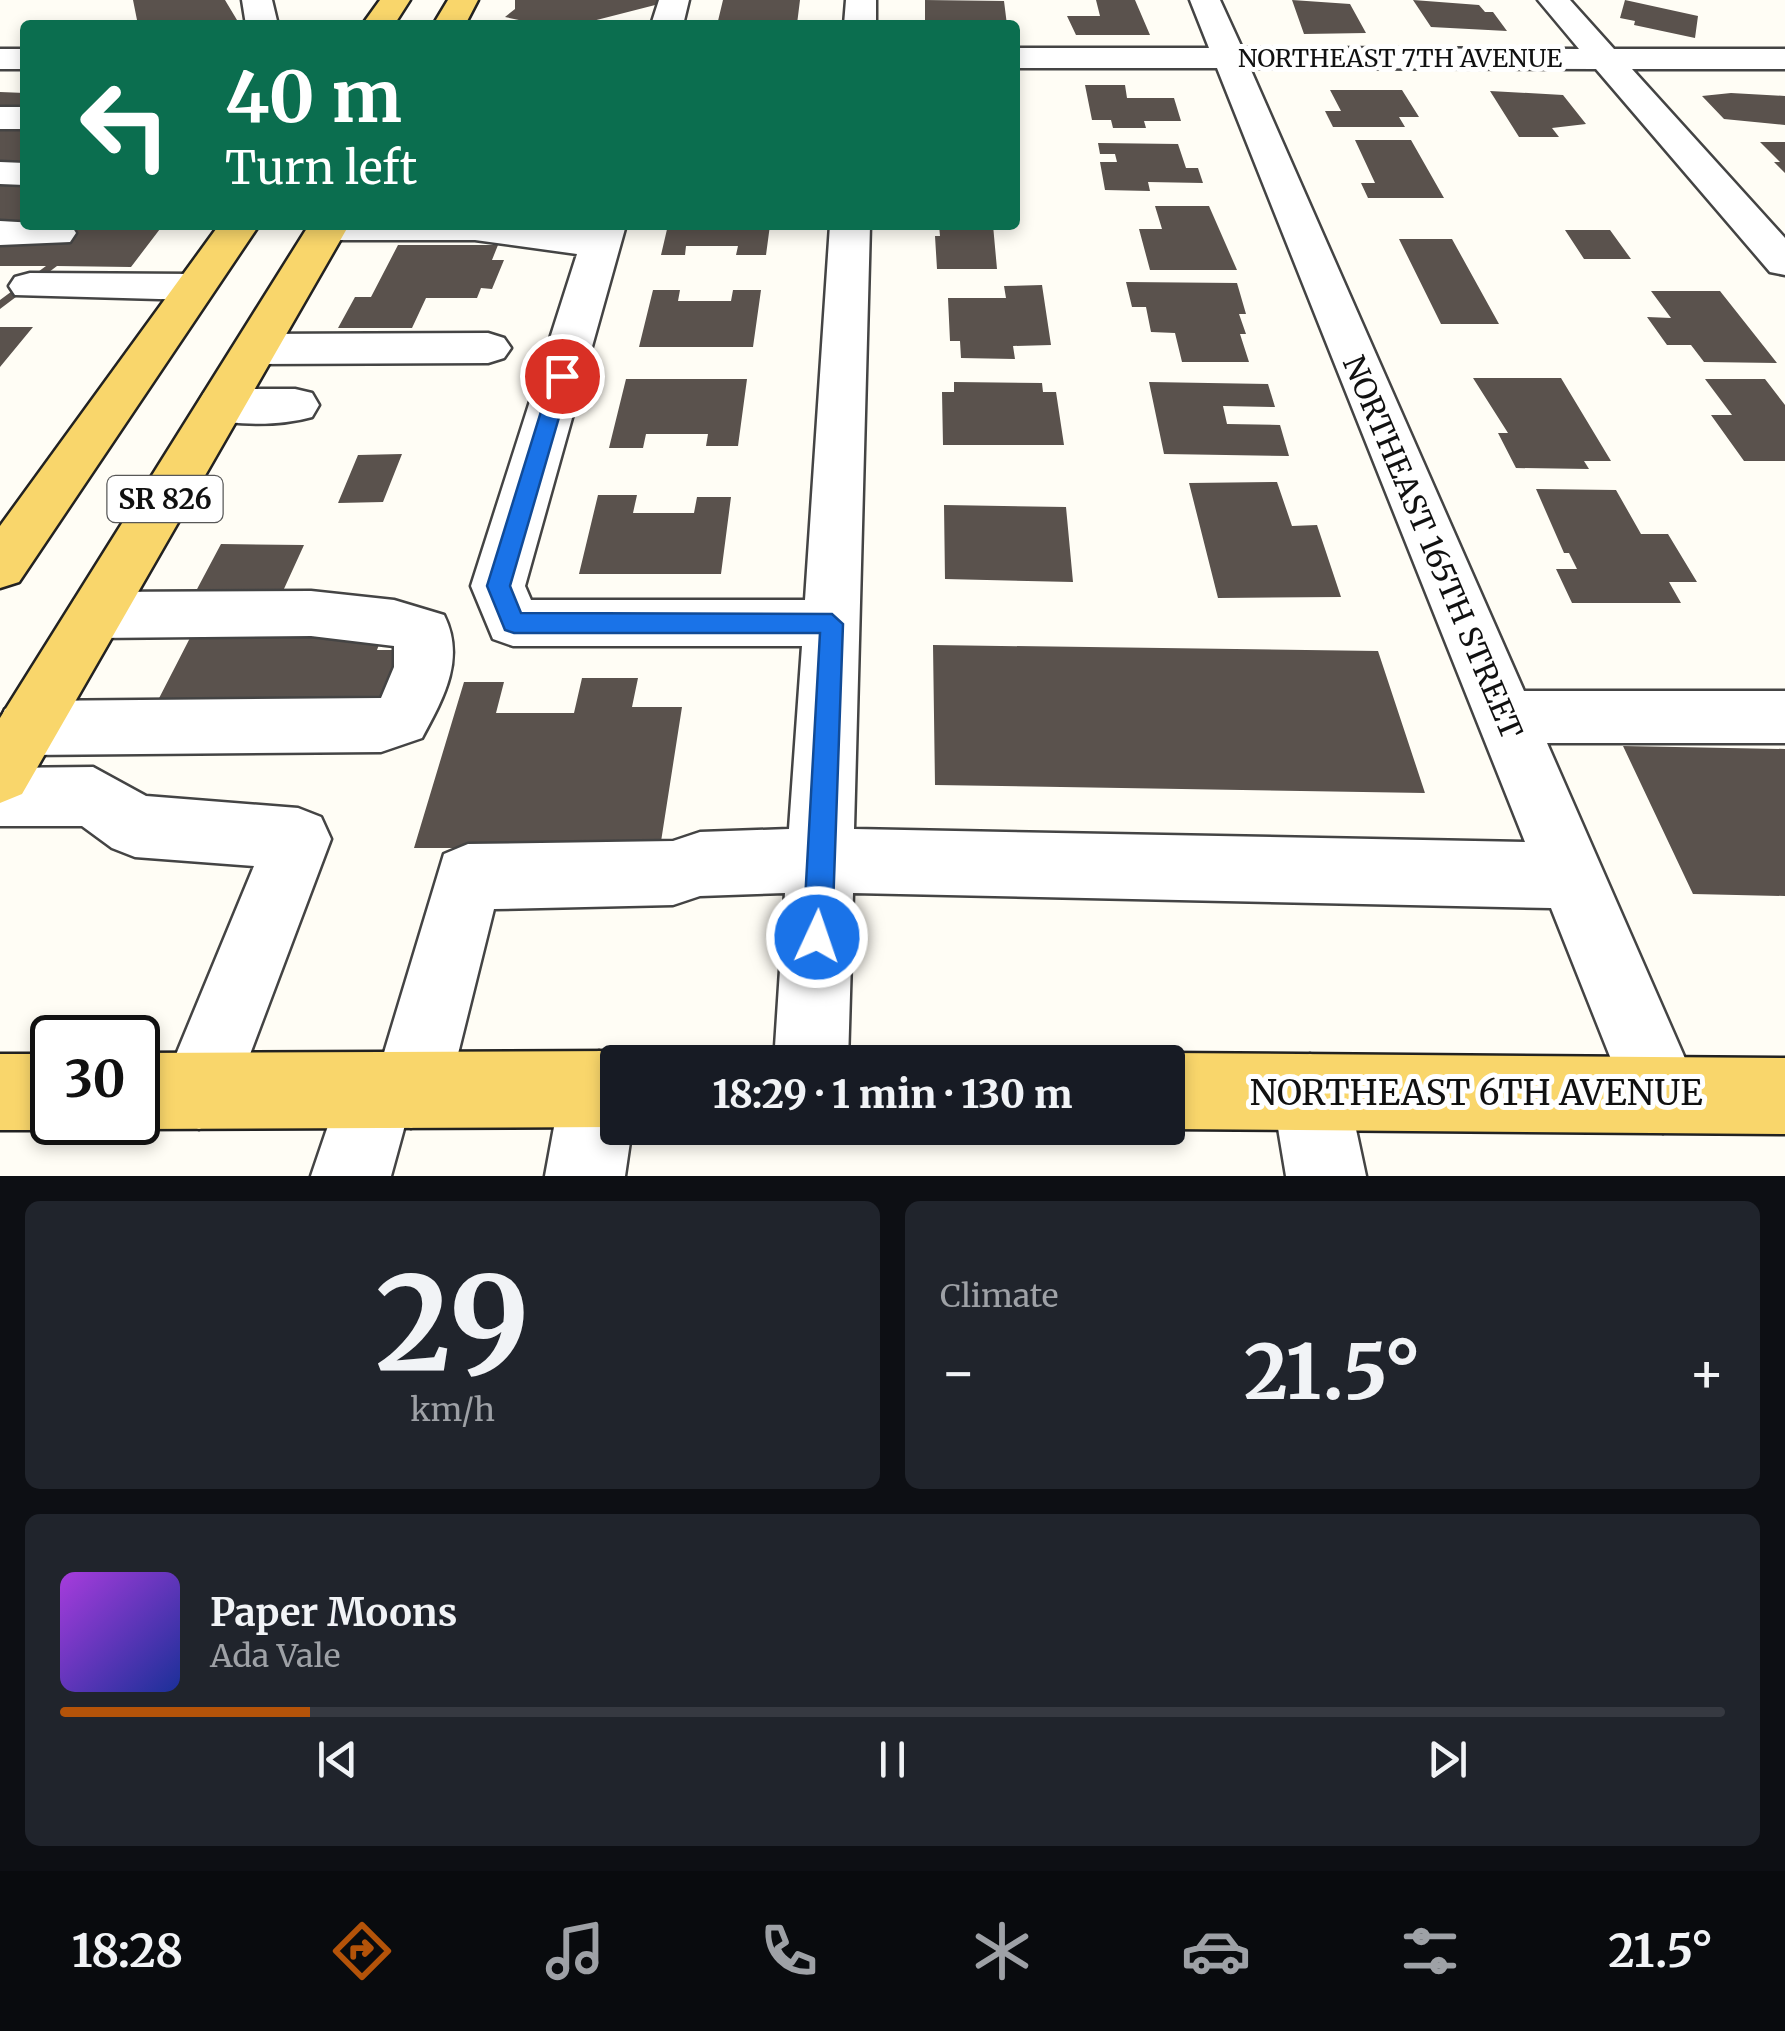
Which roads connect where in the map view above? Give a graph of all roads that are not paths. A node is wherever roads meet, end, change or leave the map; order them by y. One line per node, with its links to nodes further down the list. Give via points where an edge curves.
1 (1204, 0): 4 (street, NORTHEAST 165TH STREET)
2 (1552, 0): 5 (street)
3 (1020, 58): 4 (street, NORTHEAST 7TH AVENUE)
4 (1228, 58): 5 (street, NORTHEAST 7TH AVENUE); 25 (street, NORTHEAST 165TH STREET)
5 (1605, 58): 6 (street, NORTHEAST 7TH AVENUE); 14 (street)
6 (1785, 59)
7 (235, 230): 17 (main road, SR 826)
8 (326, 230): 19 (main road, SR 826)
9 (487, 230): 13 (street)
10 (850, 230): 24 (street)
11 (0, 233): 12 (street)
12 (56, 233)
13 (600, 245): 15 (street); 24 (street, via 498,586 514,623)
14 (1785, 263)
15 (510, 268)
16 (16, 286): 17 (street)
17 (195, 287): 22 (main road, SR 826)
18 (488, 348): 19 (street)
19 (255, 349): 20 (main road, SR 826)
20 (221, 405): 21 (street); 23 (main road, SR 826)
21 (295, 405)
22 (0, 566)
23 (95, 615): 27 (main road, SR 826); 27 (street, via 330,616 408,625 424,632 428,651 417,691 400,719 381,726 176,724)
24 (832, 624): 29 (street)
25 (1504, 716): 26 (street); 30 (street, NORTHEAST 165TH STREET)
26 (1785, 717)
27 (14, 751)
28 (0, 797): 34 (street, via 93,796 135,826 298,840)
29 (821, 860): 30 (street); 31 (street); 33 (street, via 700,864 673,873 468,877)
30 (1572, 876): 39 (street, NORTHEAST 165TH STREET)
31 (812, 1045)
32 (600, 1089): 33 (main road)
33 (393, 1090): 34 (main road); 42 (street)
34 (168, 1091)
35 (1185, 1091): 38 (main road, NORTHEAST 6TH AVENUE)
36 (0, 1092): 37 (main road)
37 (30, 1092)
38 (1310, 1092): 39 (main road, NORTHEAST 6TH AVENUE); 44 (street)
39 (1662, 1094): 40 (main road, NORTHEAST 6TH AVENUE)
40 (1785, 1096)
41 (600, 1119): 43 (street)
42 (350, 1176)
43 (585, 1176)
44 (1326, 1176)

